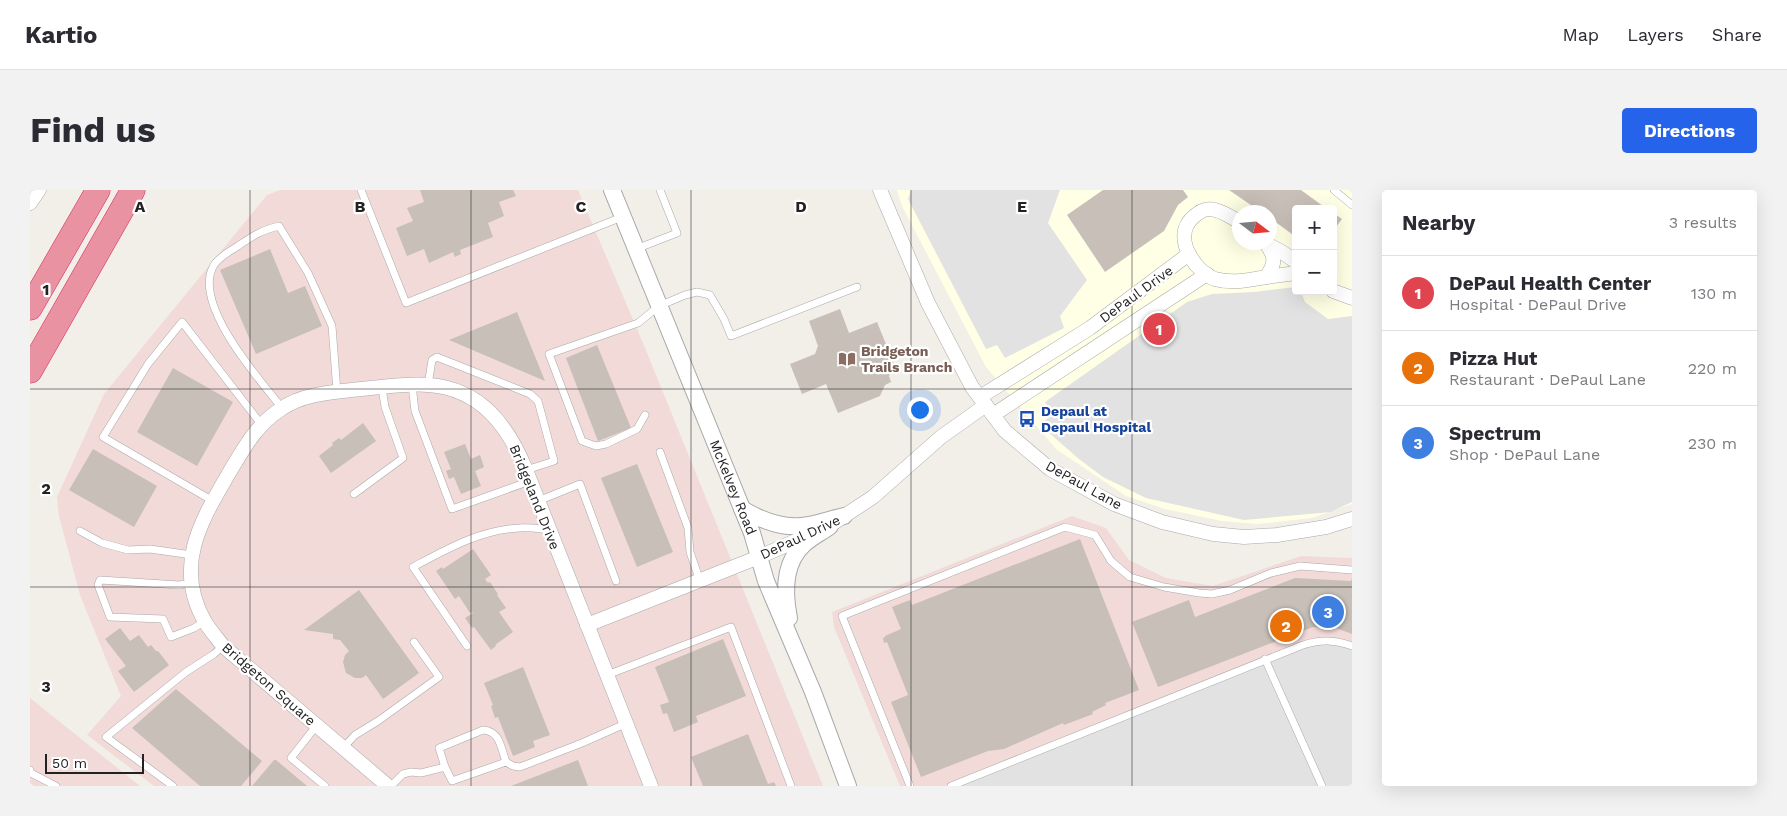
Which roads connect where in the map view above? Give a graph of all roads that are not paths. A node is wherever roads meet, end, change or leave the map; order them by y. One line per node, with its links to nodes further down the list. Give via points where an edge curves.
1 (98, 190): 23 (highway)
2 (133, 190): 24 (highway)
3 (361, 190): 9 (lane, via 406,303)
4 (612, 190): 9 (street, McKelvey Road)
5 (660, 190): 11 (lane, via 677,232)
6 (880, 190): 29 (street, DePaul Lane, via 928,302 972,387)
7 (1334, 190): 8 (lane)
8 (1352, 205)
9 (623, 216): 11 (street, McKelvey Road)
10 (1232, 218): 14 (street, via 1214,209 1200,211 1186,226 1184,239)
11 (636, 249): 22 (street, McKelvey Road)
12 (1277, 249): 15 (street)
13 (1270, 250): 18 (street, via 1274,257 1273,267)
14 (1189, 254): 16 (street); 29 (street, DePaul Drive)
15 (1292, 259)
16 (1208, 274): 18 (street, via 1215,279 1239,282); 29 (street, DePaul Drive)
17 (1292, 274): 18 (street)
18 (1266, 277)
19 (857, 287): 22 (lane, via 731,336 710,295 697,292)
20 (1337, 292): 21 (street)
21 (1352, 298)
22 (659, 306): 31 (lane, via 638,323 549,354 582,441 588,445 606,444 637,429); 38 (street, McKelvey Road)
23 (30, 308)
24 (30, 371)
25 (412, 385): 26 (street, Bridgeland Drive); 27 (street, Bridgeland Drive); 34 (lane, via 415,412 452,509)
26 (428, 385): 34 (street, Bridgeland Drive, via 458,392 490,411 506,430); 34 (lane, via 432,360 437,358 530,394 538,401 554,461)
27 (382, 388): 28 (street, Bridgeland Drive); 35 (lane, via 385,407 403,458)
28 (338, 392): 30 (street, Bridgeland Drive, via 305,398); 30 (lane, via 332,326 308,273 279,226 259,231 214,265 209,281 210,293 215,311 237,349)
29 (986, 406): 39 (street, DePaul Lane, via 1005,431 1050,469 1114,504 1162,522 1244,537 1326,528); 40 (street, DePaul Drive, via 941,437 873,497)
30 (282, 408): 32 (street, Bridgeland Drive)
31 (645, 415)
32 (262, 424): 36 (street, Bridgeton Square, via 248,441); 36 (lane, via 182,322 148,364 103,437)
33 (660, 452): 47 (lane, via 688,528 690,552)
34 (528, 475): 37 (street, Bridgeland Drive)
35 (354, 494)
36 (213, 501): 43 (street, Bridgeton Square, via 199,528)
37 (538, 501): 42 (street, Bridgeland Drive); 46 (lane, via 580,484)
38 (742, 509): 40 (street, via 756,517 787,526); 44 (street, McKelvey Road)
39 (1352, 519)
40 (837, 521): 44 (street, DePaul Drive); 55 (street, via 803,545 793,558 786,579 785,599)
41 (80, 530): 43 (lane, via 102,543 128,550 150,549)
42 (550, 530): 50 (street, Bridgeland Drive); 53 (lane, via 498,530 455,545 414,567)
43 (192, 555): 48 (street, Bridgeton Square)
44 (759, 557): 47 (street, DePaul Drive); 55 (street, McKelvey Road)
45 (1352, 570): 71 (lane, via 1300,566 1271,573 1230,590 1199,593 1130,577 1111,561 1095,535 1065,528 842,616)
46 (616, 581)
47 (700, 581): 50 (street, DePaul Drive)
48 (192, 583): 49 (street, Bridgeton Square); 49 (lane, via 100,580 98,585 110,617 163,619 171,637)
49 (205, 622): 52 (street, Bridgeton Square)
50 (587, 625): 57 (street, Bridgeland Drive)
51 (414, 642): 60 (lane, via 439,677 355,735)
52 (223, 646): 59 (street, Bridgeton Square); 65 (lane, via 106,737)
53 (467, 646)
54 (1352, 646): 56 (lane, via 1330,641 1313,642)
55 (795, 650): 70 (street, McKelvey Road)
56 (1265, 659): 72 (lane); 73 (lane)
57 (607, 675): 58 (street, Bridgeland Drive); 69 (lane, via 731,627)
58 (627, 723): 61 (lane, via 520,767); 68 (street, Bridgeland Drive)
59 (317, 725): 60 (street, Bridgeton Square); 66 (lane, via 291,758)
60 (343, 748): 67 (street, Bridgeton Square)
61 (506, 762): 62 (lane, via 452,781); 62 (lane, via 497,735 483,730 439,748)
62 (445, 767): 67 (lane, via 421,774 403,774)
63 (30, 770): 64 (lane)
64 (56, 786)
65 (174, 786)
66 (326, 786)
67 (390, 786)
68 (651, 786)
69 (791, 786)
70 (848, 786)
71 (910, 786)
72 (951, 786)
73 (1322, 786)

